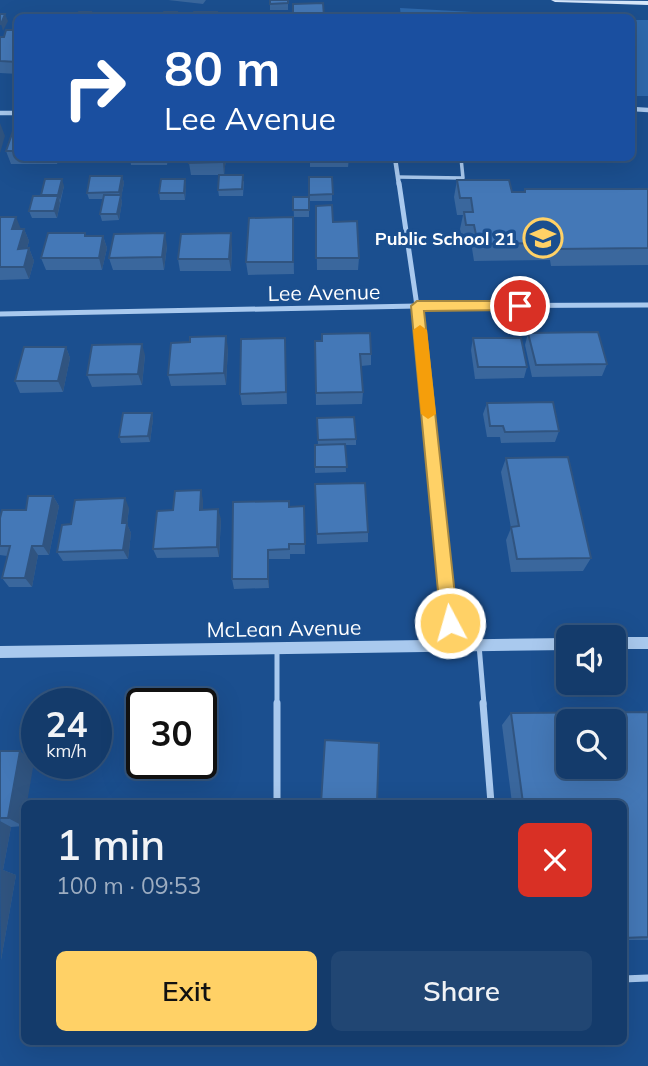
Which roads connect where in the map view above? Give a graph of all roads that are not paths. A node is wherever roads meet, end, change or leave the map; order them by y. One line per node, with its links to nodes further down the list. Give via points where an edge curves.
1 (555, 0): 2 (main road)
2 (648, 3)
3 (396, 161): 5 (street)
4 (461, 161): 5 (lane, via 463,178)
5 (398, 177): 7 (street)
6 (648, 305): 7 (street, Lee Avenue)
7 (417, 306): 8 (street, Lee Avenue); 13 (street)
8 (0, 314)
9 (626, 643): 10 (street)
10 (648, 643)
11 (556, 644): 12 (street, McLean Avenue)
12 (479, 645): 13 (street, McLean Avenue); 17 (lane)
13 (452, 646): 14 (street, McLean Avenue)
14 (277, 649): 15 (street, McLean Avenue); 16 (lane)
15 (0, 652)
16 (277, 800)
17 (491, 800)
18 (648, 978): 19 (lane)
19 (627, 979)

